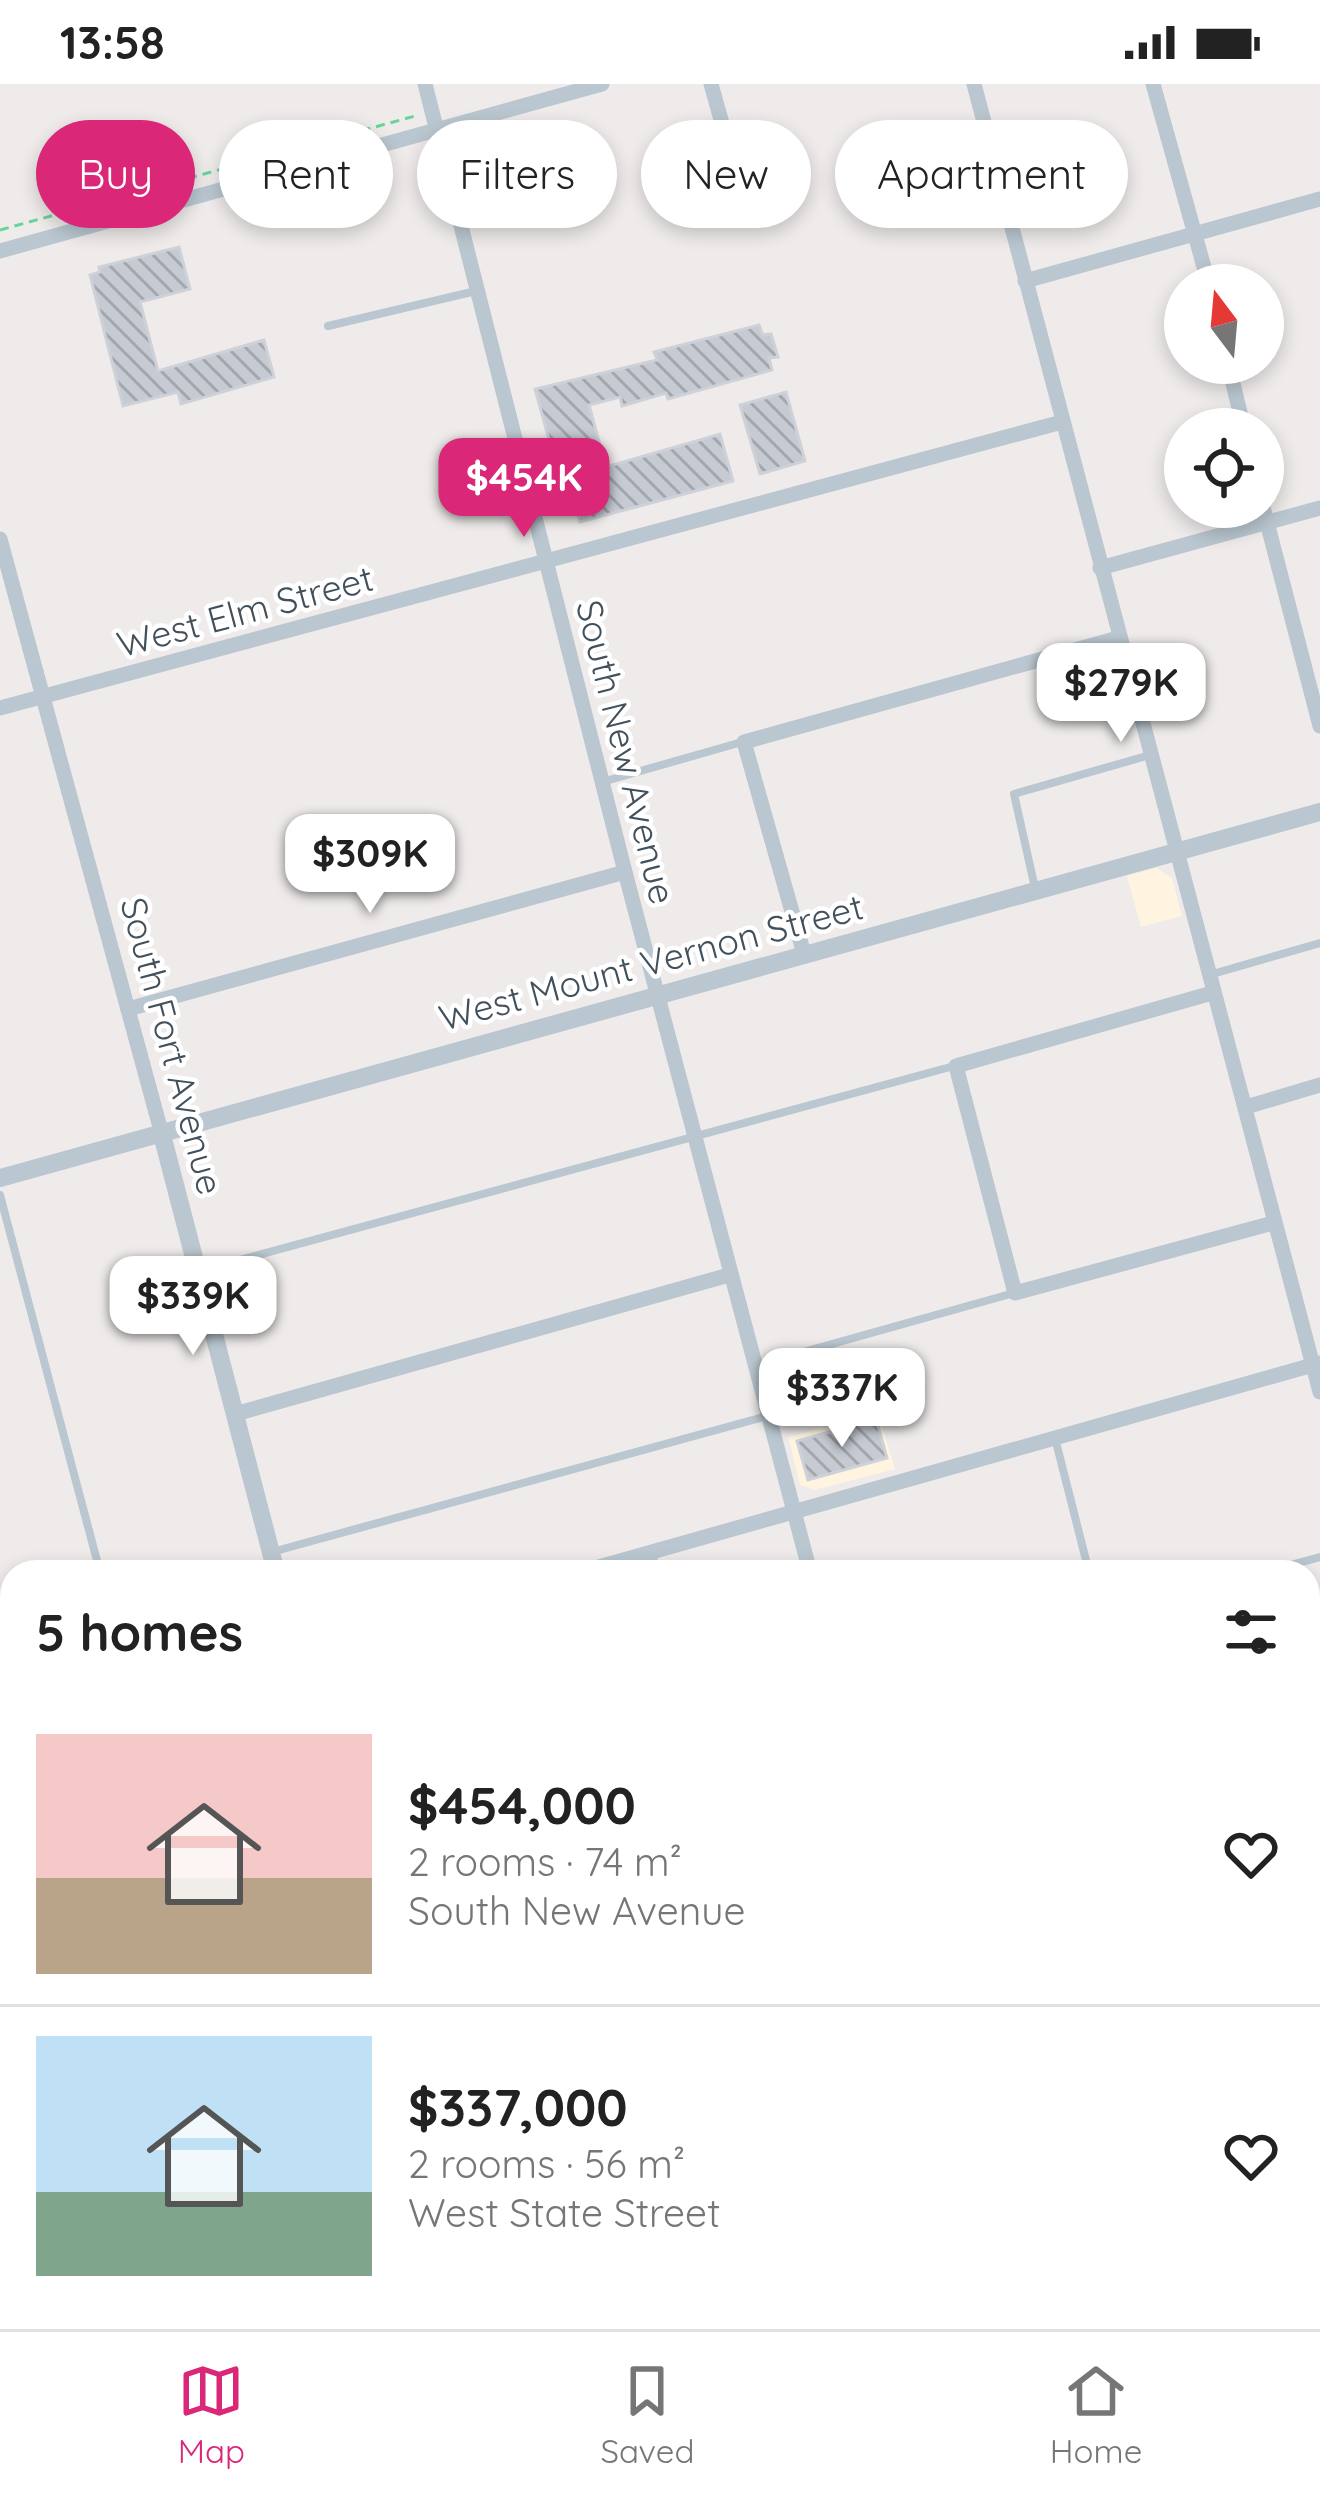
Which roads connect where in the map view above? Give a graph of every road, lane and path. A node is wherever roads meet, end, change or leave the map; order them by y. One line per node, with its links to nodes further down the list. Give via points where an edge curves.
1 (425, 84): 7 (street, South New Avenue)
2 (602, 84): 8 (street)
3 (711, 84): 9 (street)
4 (974, 84): 17 (street)
5 (1153, 84): 14 (street)
6 (412, 100): 13 (path, via 416,116)
7 (434, 120)
8 (473, 120)
9 (721, 120)
10 (417, 136): 15 (street)
11 (1320, 199): 14 (street)
12 (462, 228): 18 (street, South New Avenue)
13 (0, 230)
14 (1197, 233): 16 (street); 17 (street)
15 (0, 251)
16 (1204, 264)
17 (1025, 281): 20 (street)
18 (478, 290): 19 (lane); 26 (street, South New Avenue)
19 (328, 326)
20 (1062, 422): 26 (street, West Elm Street); 27 (street)
21 (1320, 508): 22 (street)
22 (1284, 513)
23 (1225, 528): 27 (street)
24 (1268, 528): 31 (street)
25 (0, 539): 29 (street, South Fort Avenue)
26 (546, 561): 29 (street, West Elm Street); 34 (street, South New Avenue)
27 (1100, 568): 28 (street)
28 (1118, 638): 32 (street); 33 (street)
29 (44, 696): 30 (street, West Elm Street); 43 (street, South Fort Avenue)
30 (0, 708)
31 (1320, 726)
32 (744, 742): 34 (lane); 40 (street)
33 (1150, 755): 36 (street); 38 (lane, via 1014,794)
34 (602, 782): 37 (street, South New Avenue)
35 (1320, 812): 36 (street, West Mount Vernon Street)
36 (1176, 852): 38 (street, West Mount Vernon Street); 41 (street)
37 (625, 872): 42 (street, South New Avenue); 43 (street)
38 (1036, 890): 40 (street, West Mount Vernon Street)
39 (1320, 943): 41 (lane)
40 (804, 954): 42 (street, West Mount Vernon Street)
41 (1210, 984): 44 (street); 46 (street)
42 (659, 994): 47 (street, West Mount Vernon Street); 48 (street, South New Avenue)
43 (128, 1009): 47 (street, South Fort Avenue)
44 (956, 1066): 48 (lane); 54 (street)
45 (1320, 1085): 46 (street)
46 (1246, 1107): 51 (street)
47 (161, 1131): 49 (street, West Mount Vernon Street); 52 (street, South Fort Avenue)
48 (694, 1133): 52 (lane); 53 (street, South New Avenue)
49 (0, 1178)
50 (0, 1195): 64 (lane)
51 (1273, 1223): 54 (street); 55 (street)
52 (198, 1271): 58 (street, South Fort Avenue)
53 (729, 1275): 56 (street, South New Avenue); 58 (street)
54 (1015, 1293): 56 (lane)
55 (1316, 1364): 57 (street); 60 (street)
56 (754, 1366): 59 (street, South New Avenue)
57 (1320, 1392)
58 (235, 1414): 62 (street, South Fort Avenue)
59 (768, 1416): 61 (street, South New Avenue); 62 (lane)
60 (1054, 1436): 61 (street); 69 (lane)
61 (795, 1513): 63 (street); 68 (street, South New Avenue)
62 (271, 1552): 65 (street, South Fort Avenue)
63 (652, 1552): 66 (street); 67 (lane)
64 (97, 1560)
65 (273, 1560)
66 (624, 1560)
67 (654, 1560)
68 (807, 1560)
69 (1086, 1560)

